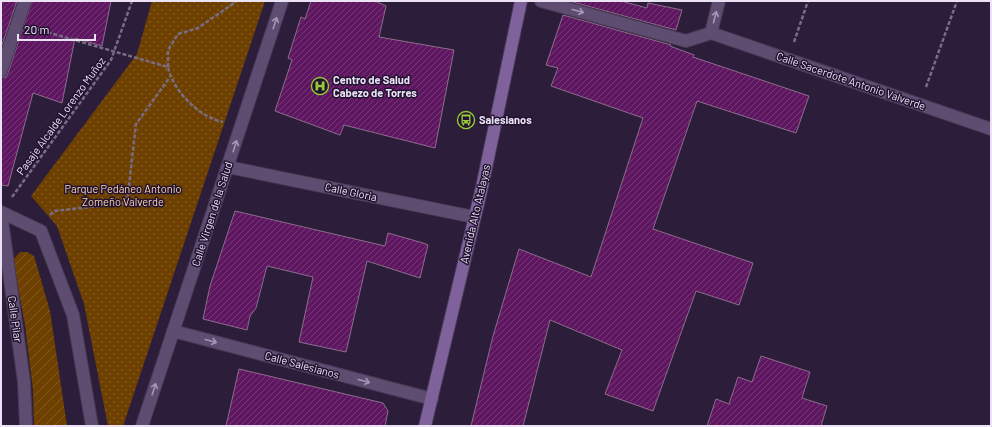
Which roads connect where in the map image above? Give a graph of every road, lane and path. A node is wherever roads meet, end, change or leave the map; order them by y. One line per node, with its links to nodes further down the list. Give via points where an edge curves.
1 (25, 1): 10 (street)
2 (132, 1): 12 (path, Pasaje Alcalde Lorenzo Muñoz)
3 (237, 1): 14 (path, via 198,28 178,34 168,50)
4 (282, 1): 18 (street, Calle Virgen de la Salud, one-way to 4)
5 (521, 1): 23 (main road, Avenida Alto Atalayas)
6 (541, 1): 11 (street, one-way to 11, via 686,41)
7 (719, 1): 11 (street, one-way to 7)
8 (808, 1): 13 (path)
9 (957, 1): 17 (path)
10 (18, 23): 12 (path); 15 (street)
11 (711, 33): 13 (street, Calle Sacerdote Antonio Valverde)
12 (115, 51): 14 (path); 21 (path, Pasaje Alcalde Lorenzo Muñoz)
13 (788, 59): 17 (street, Calle Sacerdote Antonio Valverde)
14 (168, 67): 16 (path)
15 (1, 71)
16 (170, 77): 18 (path, via 197,109 214,120); 24 (path, via 136,124 127,203 54,211)
17 (920, 105): 19 (street, Calle Sacerdote Antonio Valverde)
18 (241, 126): 20 (street, Calle Virgen de la Salud, one-way to 18)
19 (991, 129)
20 (228, 167): 23 (street, Calle Gloria); 25 (street, Calle Virgen de la Salud)
21 (10, 200)
22 (1, 213): 24 (street); 27 (street, Calle Pilar, via 24,382)
23 (474, 217): 26 (main road, Avenida Alto Atalayas)
24 (37, 228): 28 (street, via 41,231 73,315)
25 (173, 331): 26 (street, Calle Salesianos, one-way to 26); 29 (street, Calle Virgen de la Salud, one-way to 25)
26 (432, 399): 30 (main road, Avenida Alto Atalayas)
27 (26, 426)
28 (92, 426)
29 (142, 426)
30 (426, 426)

